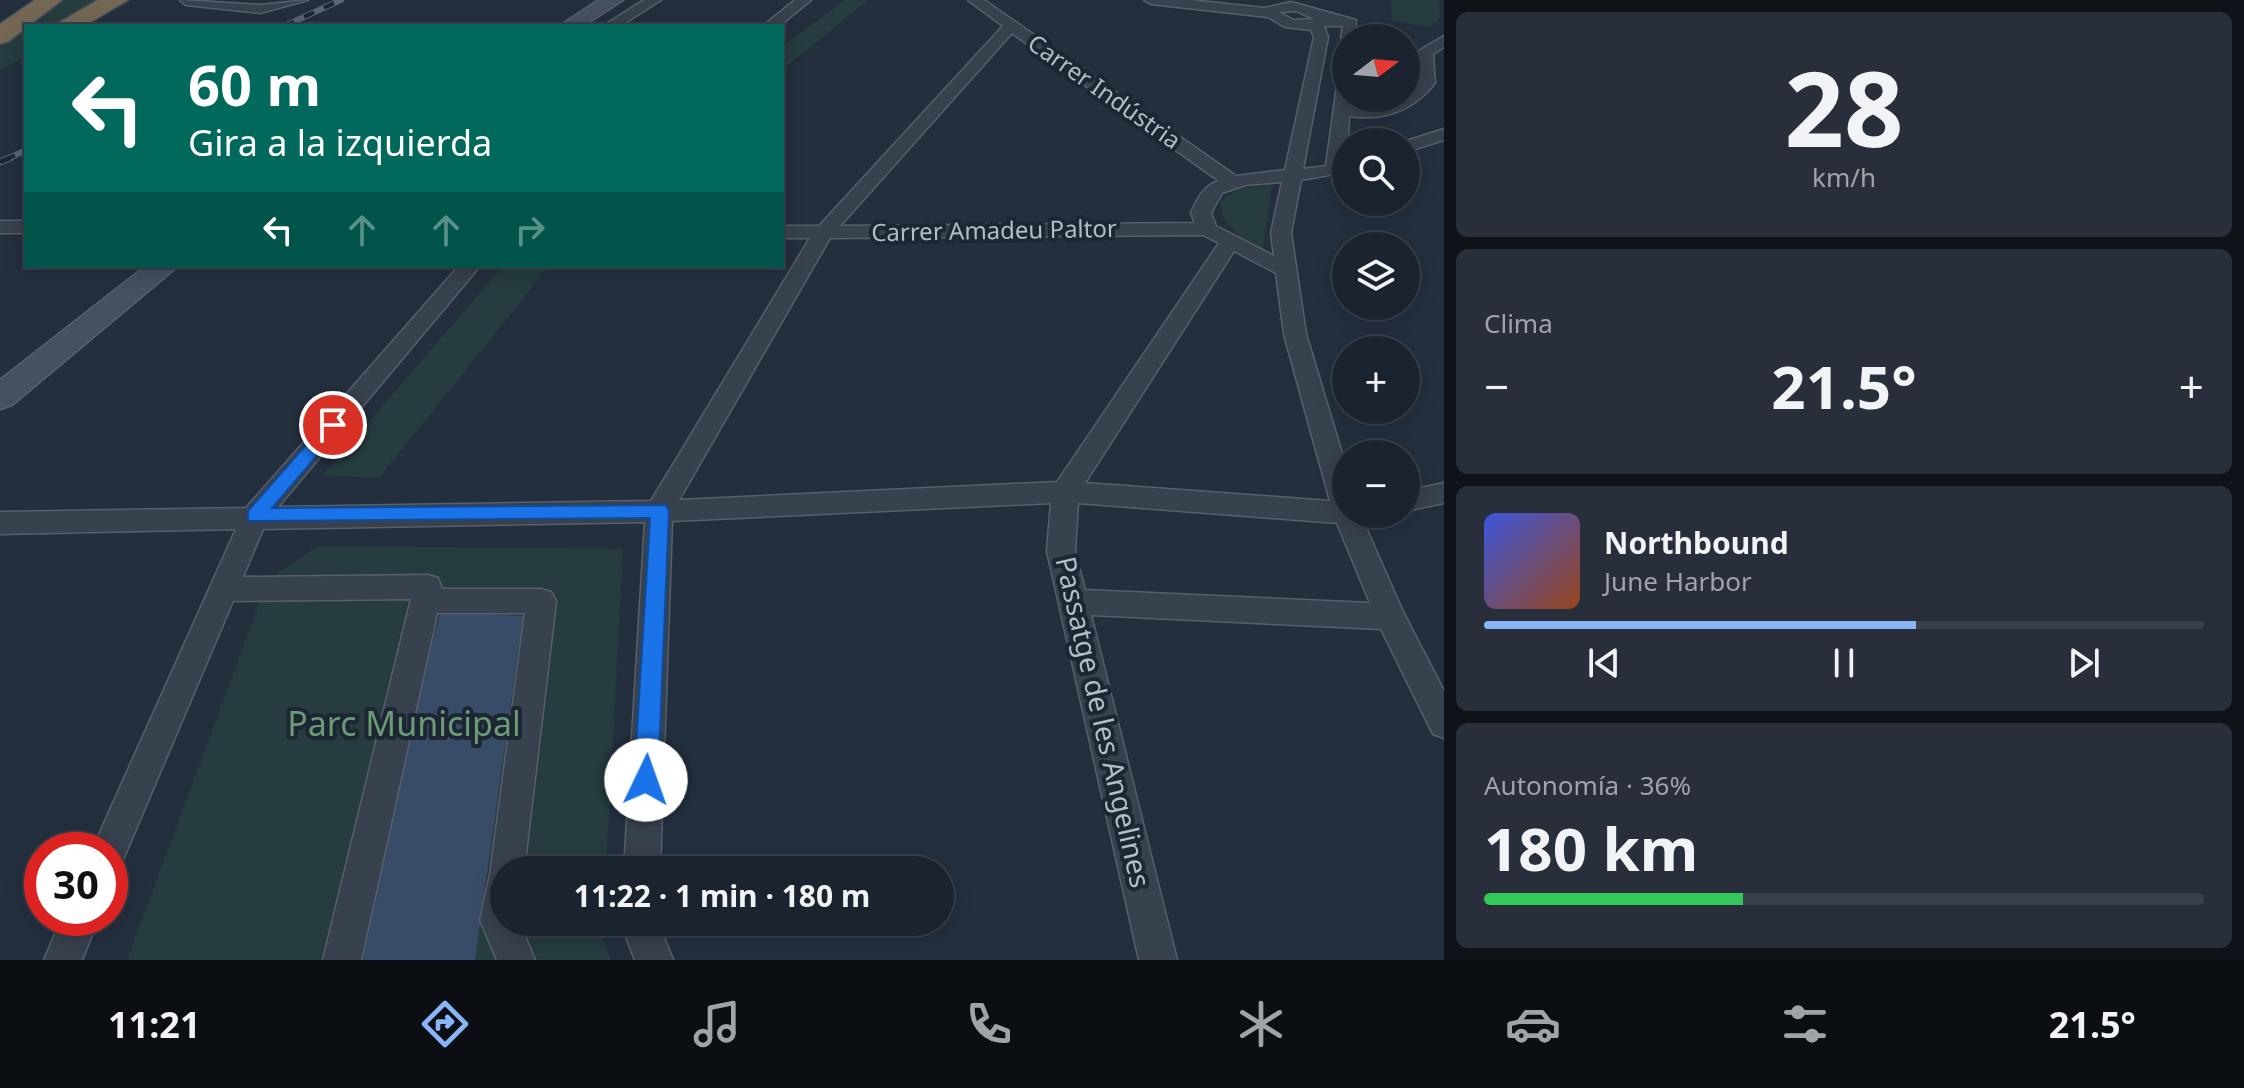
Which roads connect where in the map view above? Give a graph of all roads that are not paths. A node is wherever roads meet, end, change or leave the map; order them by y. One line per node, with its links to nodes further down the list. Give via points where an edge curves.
1 (50, 0): 21 (highway)
2 (85, 0): 13 (highway)
3 (116, 0): 14 (highway)
4 (301, 0): 10 (street, via 260,9)
5 (613, 0): 15 (street)
6 (654, 0): 16 (street)
7 (804, 0): 17 (street)
8 (975, 0): 20 (street, Carrer Indústria)
9 (1151, 0): 12 (street)
10 (186, 1)
11 (1319, 11): 12 (street, via 1281,5); 18 (street); 19 (street); 27 (street)
12 (1270, 13): 18 (street)
13 (44, 24)
14 (69, 24)
15 (572, 24)
16 (613, 24)
17 (773, 24)
18 (1293, 24): 27 (street)
19 (1350, 24)
20 (1010, 27): 40 (street, Carrer Indústria); 45 (street)
21 (0, 36)
22 (24, 36): 25 (highway)
23 (1444, 41): 28 (street)
24 (24, 46): 29 (highway)
25 (0, 50)
26 (1420, 51): 28 (street)
27 (1317, 52): 39 (street)
28 (1425, 52): 30 (street); 32 (street)
29 (0, 58)
30 (1444, 59)
31 (1420, 82): 32 (street)
32 (1427, 83): 33 (street)
33 (1420, 90)
34 (1351, 112): 35 (street)
35 (1383, 112)
36 (1444, 134): 37 (street)
37 (1420, 142)
38 (1332, 170): 39 (street)
39 (1290, 178): 40 (street); 49 (street, via 1281,233)
40 (1234, 183): 43 (street, via 1207,197 1201,213)
41 (0, 227): 42 (street)
42 (24, 227)
43 (1207, 229): 45 (street, Carrer Amadeu Paltor); 46 (street)
44 (784, 232): 45 (street, Carrer Amadeu Paltor)
45 (823, 233): 55 (street)
46 (1229, 243): 49 (street); 52 (street, Passatge de les Angelines)
47 (161, 268): 50 (street)
48 (468, 268): 57 (street)
49 (1286, 270): 51 (street, via 1295,334)
50 (0, 397)
51 (1332, 464)
52 (1065, 492): 55 (street); 56 (street); 62 (street, Passatge de les Angelines, via 1061,551)
53 (1444, 493): 54 (street)
54 (1420, 498)
55 (659, 511): 57 (street); 67 (street)
56 (1332, 512)
57 (255, 516): 58 (street); 60 (street)
58 (0, 523)
59 (1352, 528): 63 (street)
60 (223, 589): 61 (street, via 428,587); 65 (street)
61 (425, 601): 66 (street, via 541,601); 72 (street)
62 (1073, 602): 63 (street); 75 (street, Passatge de les Angelines)
63 (1390, 617): 64 (street)
64 (1444, 723)
65 (118, 832)
66 (508, 856)
67 (643, 856)
68 (73, 936): 71 (street)
69 (506, 936): 73 (street)
70 (645, 936): 74 (street)
71 (63, 960)
72 (342, 960)
73 (516, 960)
74 (654, 960)
75 (1158, 960)

